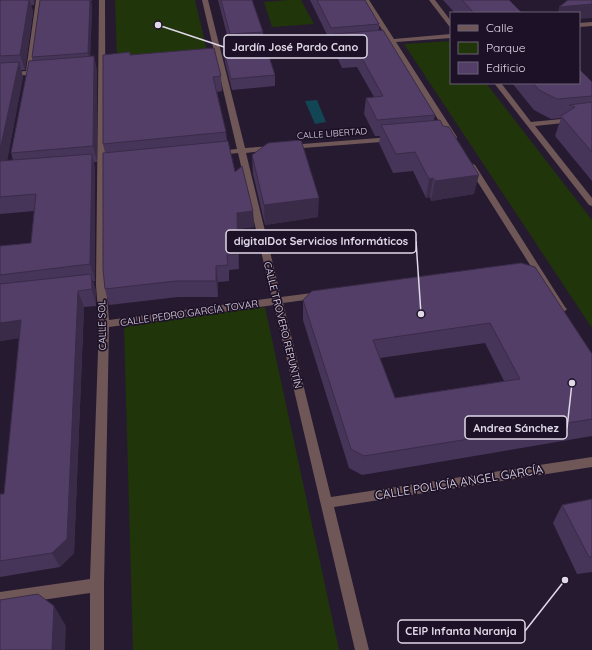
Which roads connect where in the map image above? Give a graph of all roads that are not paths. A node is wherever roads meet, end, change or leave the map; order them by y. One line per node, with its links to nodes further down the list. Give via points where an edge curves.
1 (39, 0): 16 (street)
2 (205, 0): 22 (street, CALLE TROVERO REPUNTÍN)
3 (366, 0): 10 (street)
4 (432, 0): 6 (street)
5 (100, 3): 29 (street, CALLE SOL, via 102,165 97,286)
6 (450, 23)
7 (592, 24): 8 (street)
8 (580, 25)
9 (450, 36): 10 (street)
10 (392, 41): 11 (street); 21 (street, via 447,135)
11 (368, 43)
12 (353, 44): 13 (street)
13 (250, 53)
14 (51, 71): 16 (street)
15 (0, 75): 16 (street)
16 (28, 75)
17 (498, 84): 19 (street)
18 (592, 118): 19 (street)
19 (530, 124): 25 (street)
20 (397, 138): 22 (street, CALLE LIBERTAD)
21 (460, 148)
22 (241, 151): 23 (street, CALLE LIBERTAD); 27 (street, CALLE TROVERO REPUNTÍN)
23 (210, 154)
24 (468, 161): 28 (street, via 532,267)
25 (592, 203)
26 (332, 293): 27 (street, CALLE PEDRO GARCÍA TOVAR)
27 (277, 301): 29 (street, CALLE PEDRO GARCÍA TOVAR); 31 (street, CALLE TROVERO REPUNTÍN)
28 (564, 313)
29 (104, 324): 32 (street, CALLE SOL)
30 (592, 462): 31 (street, CALLE POLICÍA ANGEL GARCÍA)
31 (326, 502): 35 (street, CALLE TROVERO REPUNTÍN)
32 (97, 585): 33 (street); 34 (street, CALLE SOL)
33 (0, 599)
34 (97, 650)
35 (362, 650)

